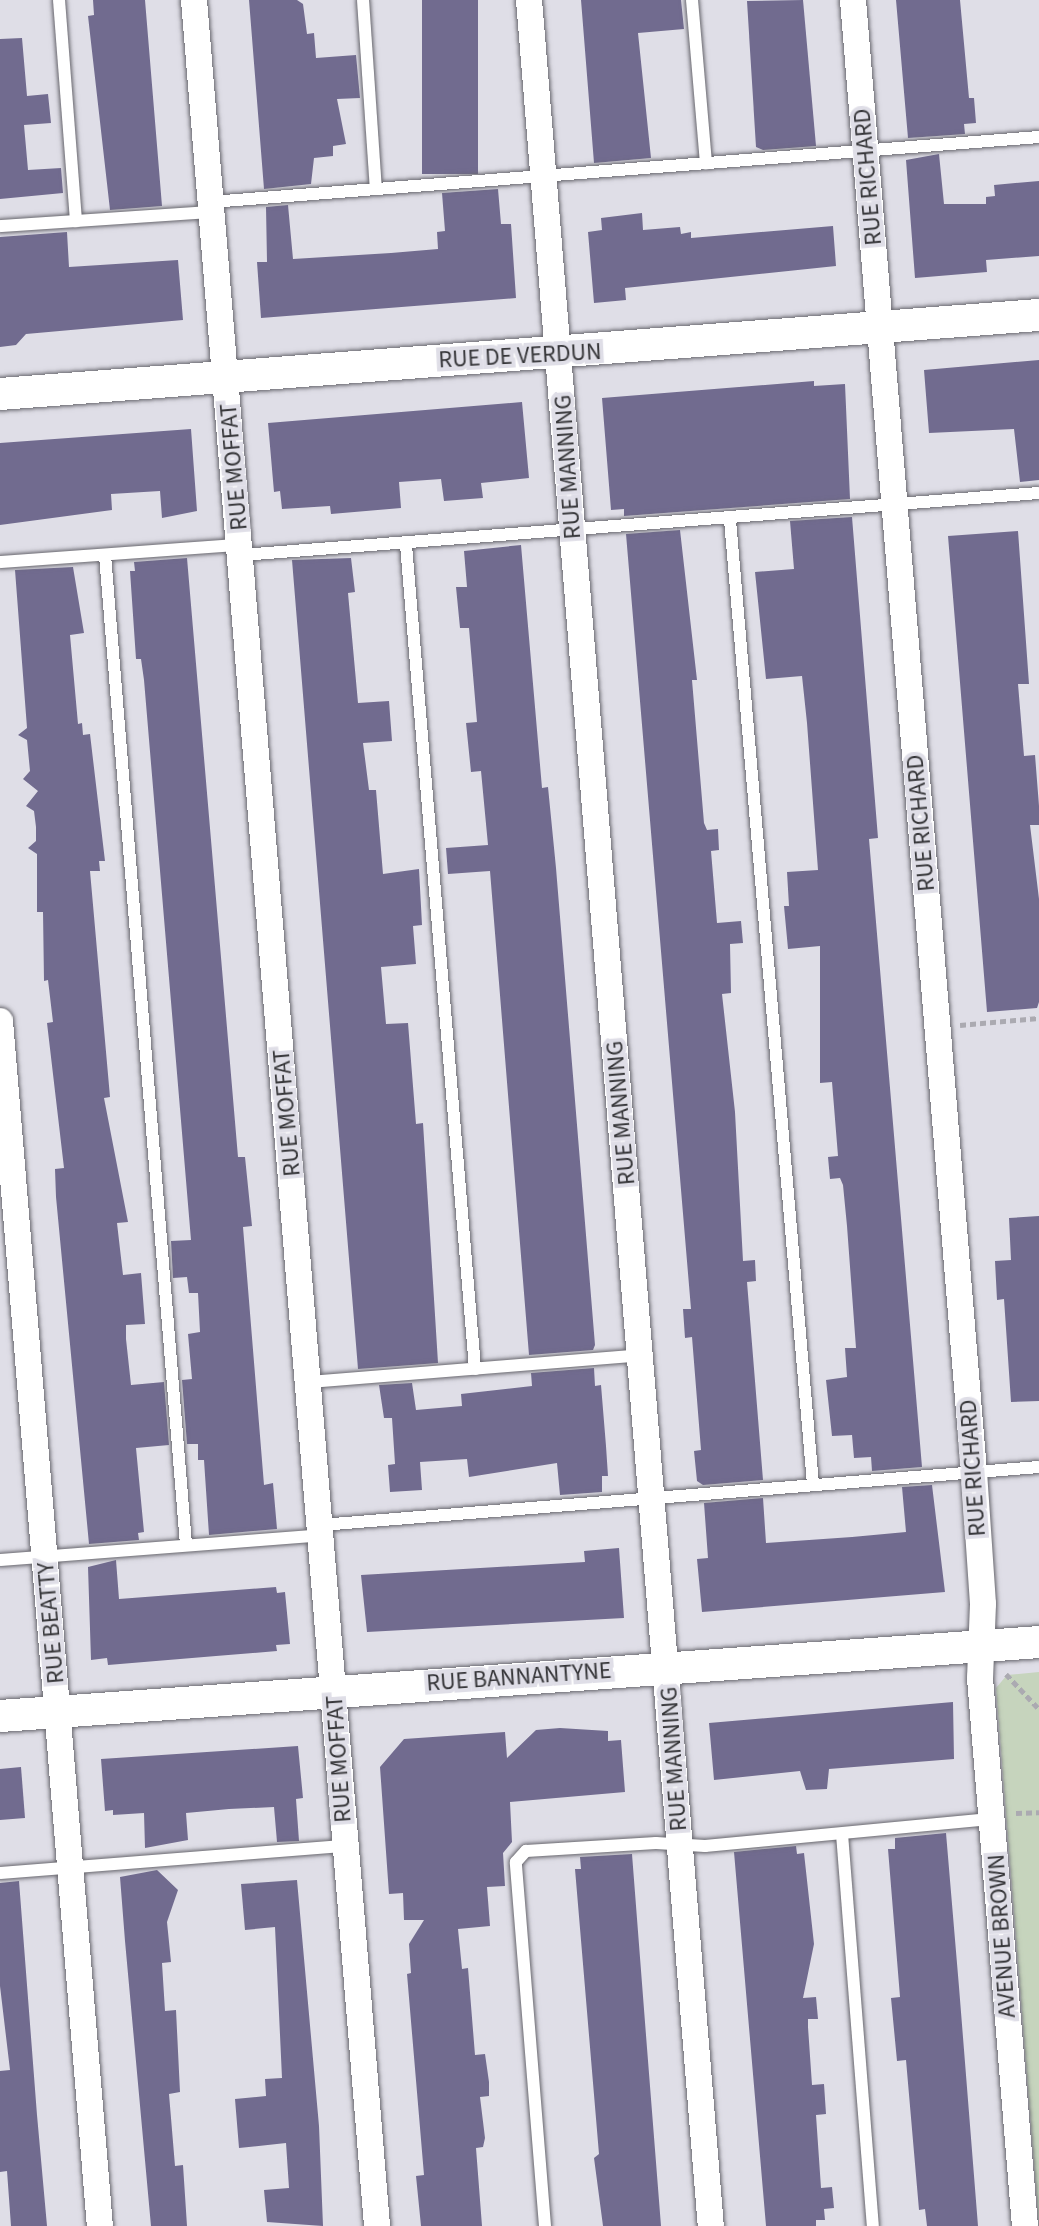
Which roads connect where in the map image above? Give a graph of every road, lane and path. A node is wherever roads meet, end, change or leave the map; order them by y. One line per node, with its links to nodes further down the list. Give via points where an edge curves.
1 (59, 0): 13 (lane)
2 (194, 0): 12 (street, RUE MOFFAT)
3 (363, 0): 11 (lane)
4 (529, 0): 10 (street, RUE MANNING)
5 (692, 0): 9 (lane)
6 (853, 0): 8 (street, RUE RICHARD)
7 (1039, 137): 8 (lane)
8 (866, 151): 9 (lane); 16 (street, RUE RICHARD)
9 (706, 163): 10 (lane)
10 (544, 176): 11 (lane); 17 (street, RUE MANNING)
11 (376, 189): 12 (lane)
12 (212, 207): 13 (lane); 18 (street, RUE MOFFAT)
13 (76, 221): 14 (lane)
14 (0, 226)
15 (1039, 315): 16 (street, RUE DE VERDUN)
16 (879, 328): 17 (street, RUE DE VERDUN); 21 (street, RUE RICHARD)
17 (559, 353): 18 (street, RUE DE VERDUN); 23 (street, RUE MANNING)
18 (226, 377): 19 (street, RUE DE VERDUN); 25 (street, RUE MOFFAT)
19 (0, 394)
20 (1039, 493): 21 (lane)
21 (894, 506): 22 (lane); 35 (street, RUE RICHARD)
22 (730, 520): 23 (lane); 36 (lane)
23 (572, 529): 24 (lane); 31 (street, RUE MANNING)
24 (406, 545): 25 (lane); 32 (lane)
25 (241, 550): 26 (lane); 33 (street, RUE MOFFAT)
26 (105, 555): 27 (lane); 39 (lane)
27 (0, 562)
28 (1039, 1018): 30 (path)
29 (0, 1021): 40 (street, RUE BEATTY)
30 (958, 1025)
31 (641, 1355): 32 (lane); 37 (street, RUE MANNING)
32 (475, 1369): 33 (lane)
33 (309, 1382): 38 (street, RUE MOFFAT)
34 (1039, 1467): 35 (lane)
35 (974, 1472): 36 (lane); 43 (street, RUE RICHARD)
36 (813, 1484): 37 (lane)
37 (652, 1498): 38 (lane); 44 (street, RUE MANNING)
38 (322, 1530): 39 (lane); 46 (street, RUE MOFFAT)
39 (186, 1545): 40 (lane)
40 (45, 1557): 41 (lane); 48 (street, RUE BEATTY)
41 (0, 1560)
42 (1039, 1642): 43 (street, RUE BANNANTYNE)
43 (982, 1646): 44 (street, RUE BANNANTYNE); 51 (street, AVENUE BROWN)
44 (667, 1667): 46 (street, RUE BANNANTYNE); 53 (street, RUE MANNING)
45 (1006, 1674): 47 (path)
46 (334, 1690): 48 (street, RUE BANNANTYNE); 54 (street, RUE MOFFAT)
47 (1039, 1709)
48 (58, 1711): 49 (street, RUE BANNANTYNE); 55 (street, RUE BEATTY)
49 (0, 1716)
50 (1039, 1812): 51 (path)
51 (1002, 1816): 52 (lane); 62 (street, AVENUE BROWN)
52 (842, 1834): 53 (lane); 61 (lane)
53 (680, 1844): 59 (lane, via 526,1851 516,1862); 60 (street, RUE MANNING)
54 (346, 1846): 55 (lane); 58 (street, RUE MOFFAT)
55 (71, 1867): 56 (lane); 57 (street, RUE BEATTY)
56 (0, 1873)
57 (100, 2226)
58 (377, 2226)
59 (545, 2226)
60 (711, 2226)
61 (873, 2226)
62 (1025, 2226)

